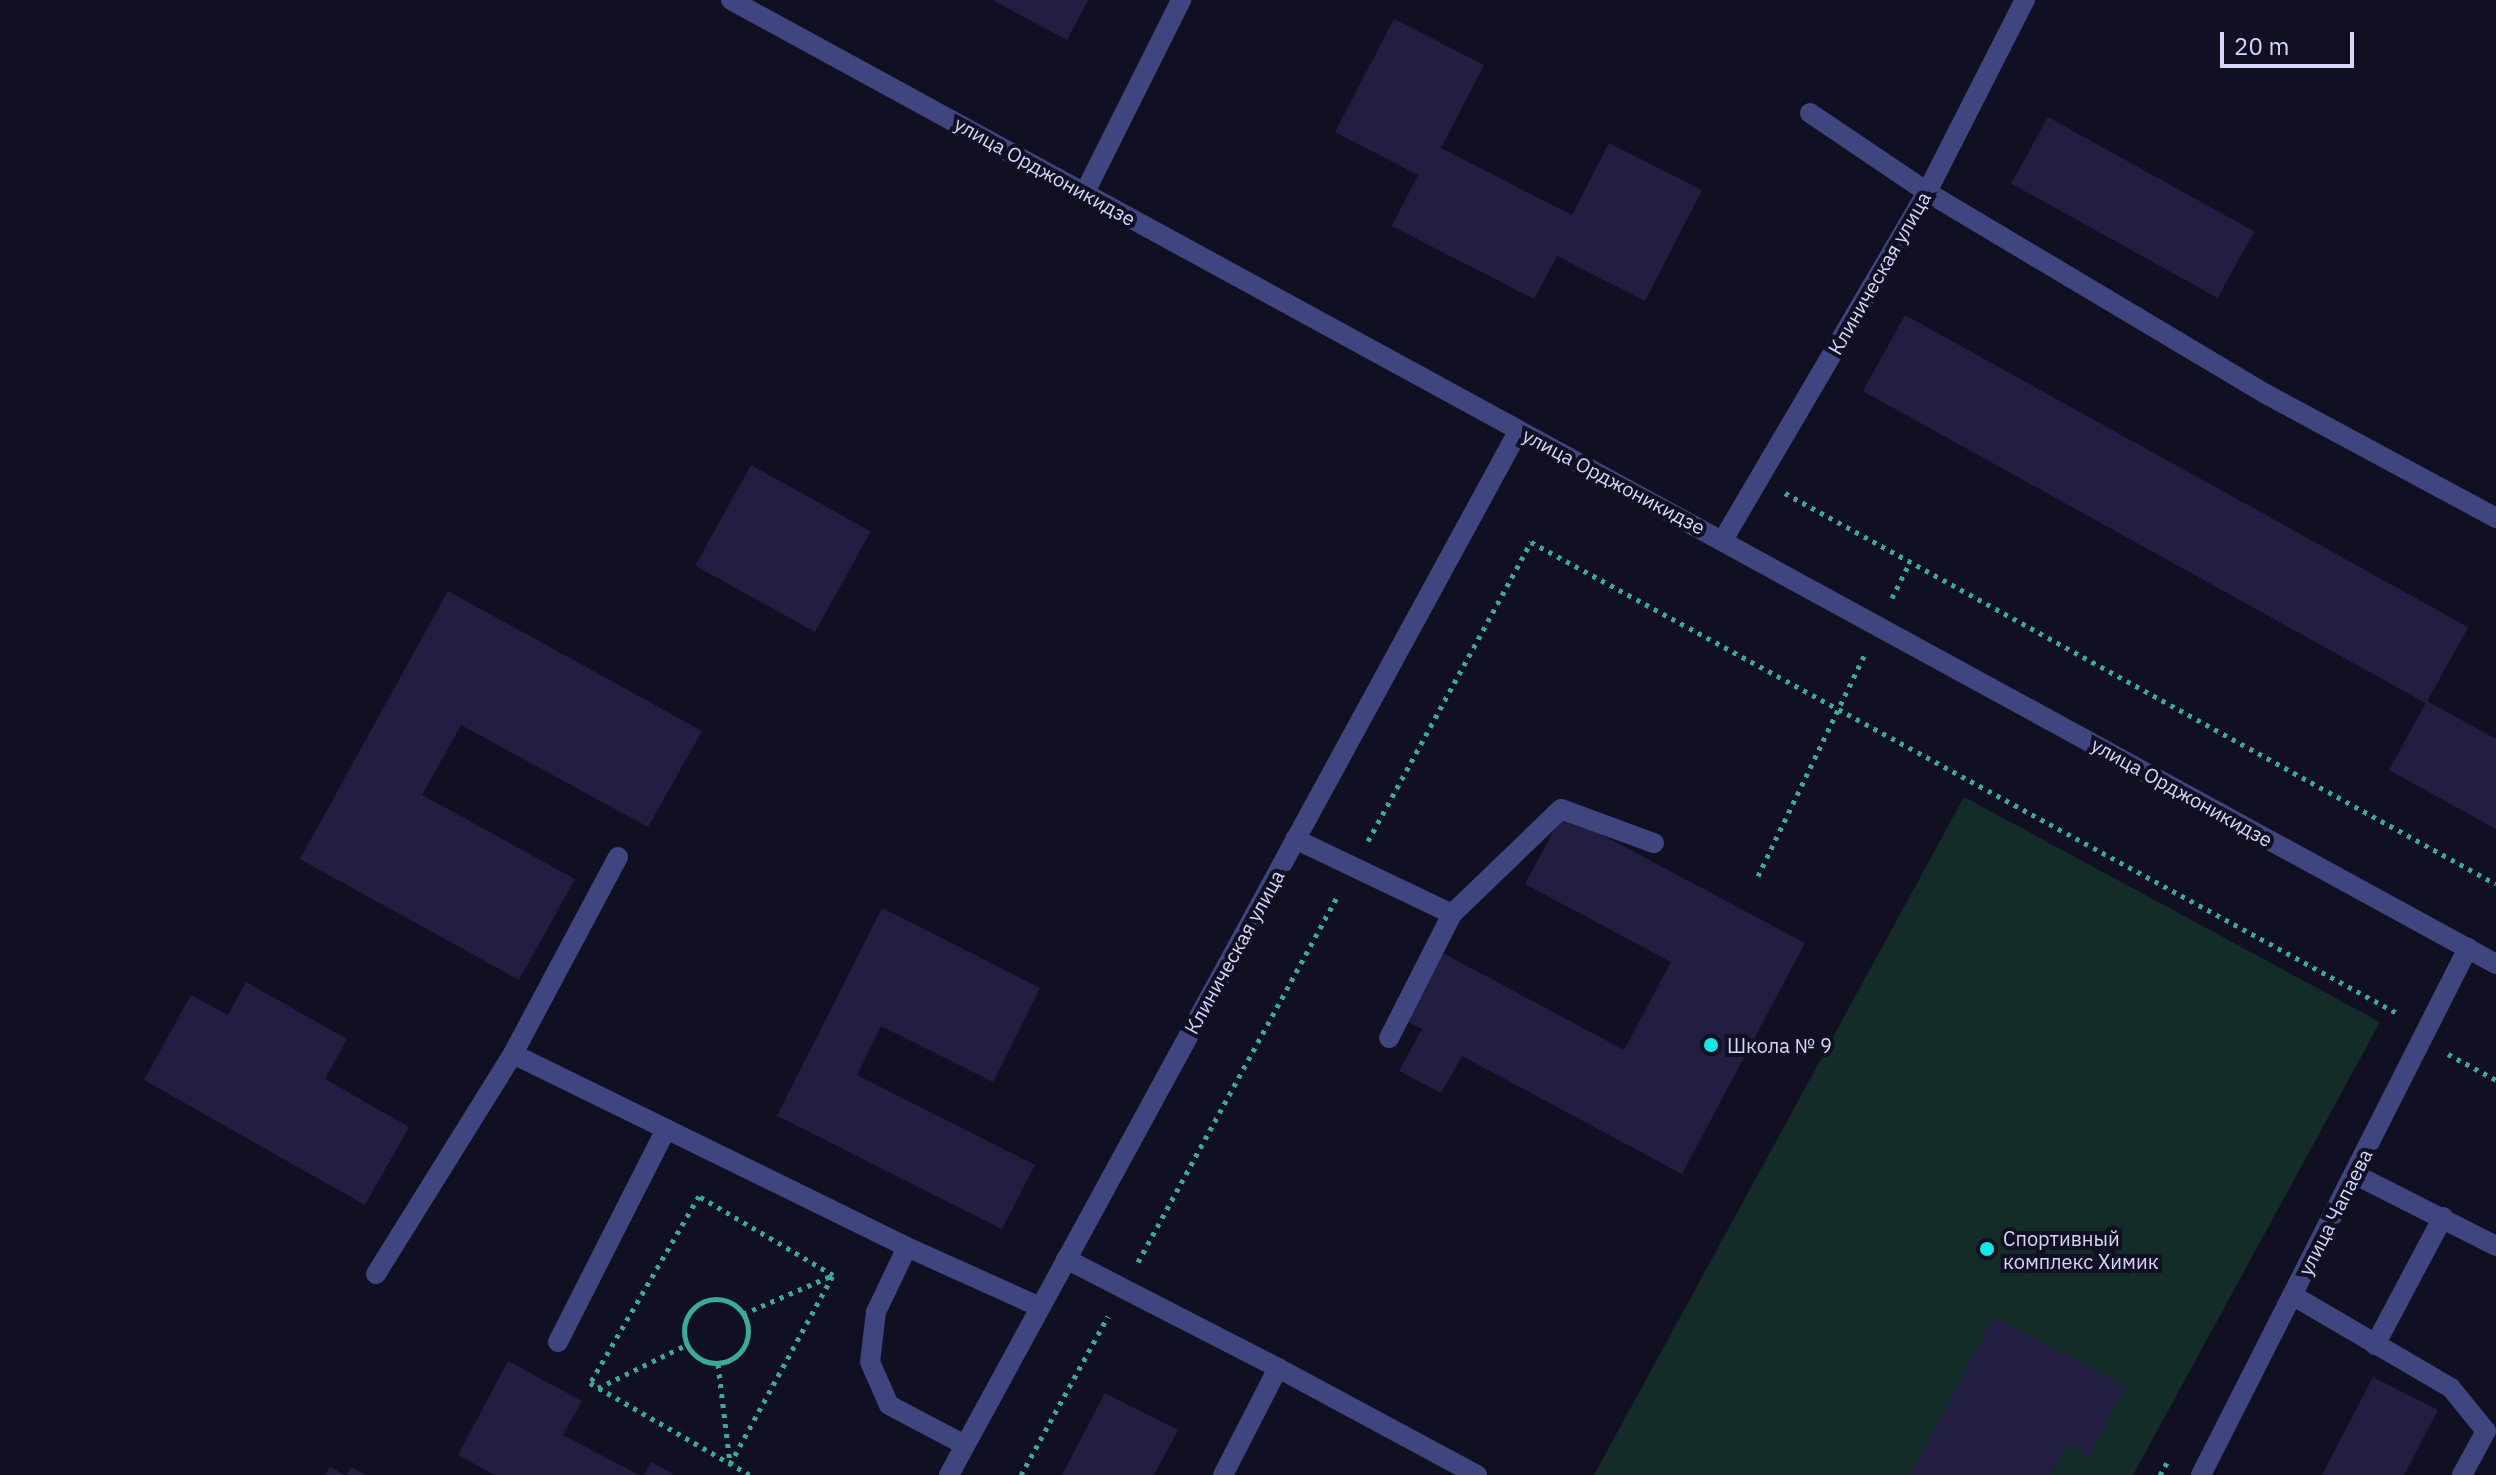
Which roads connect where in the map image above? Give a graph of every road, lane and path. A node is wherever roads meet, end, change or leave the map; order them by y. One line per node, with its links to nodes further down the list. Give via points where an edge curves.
1 (731, 0): 5 (street, улица Орджоникидзе)
2 (1181, 0): 5 (street)
3 (2025, 0): 6 (street, Клиническая улица)
4 (1810, 113): 6 (street)
5 (1085, 192): 7 (street, улица Орджоникидзе)
6 (1927, 192): 8 (street, Клиническая улица); 9 (street, via 2264,393)
7 (1519, 430): 10 (street, улица Орджоникидзе); 14 (street, Клиническая улица)
8 (1759, 479): 10 (street, Клиническая улица); 11 (path)
9 (2496, 518)
10 (1723, 540): 12 (street, улица Орджоникидзе)
11 (1910, 562): 12 (path); 19 (path)
12 (1878, 627): 13 (path); 21 (street, улица Орджоникидзе)
13 (1839, 710): 17 (path, via 1531,542); 18 (path); 23 (path)
14 (1295, 839): 17 (street); 31 (street, Клиническая улица)
15 (1654, 843): 20 (street, via 1561,809)
16 (618, 857): 25 (street)
17 (1353, 867): 20 (street); 34 (path)
18 (1758, 876)
19 (2496, 884)
20 (1452, 914): 24 (street)
21 (2468, 948): 22 (street, улица Орджоникидзе); 27 (street, улица Чапаева)
22 (2496, 964)
23 (2402, 1015)
24 (1389, 1038)
25 (513, 1054): 26 (street); 32 (street)
26 (666, 1129): 30 (street); 38 (street)
27 (2354, 1174): 28 (street); 35 (street, улица Чапаева)
28 (2443, 1217): 29 (street); 40 (street)
29 (2496, 1246)
30 (907, 1247): 36 (street); 44 (street, via 876,1312 870,1362 889,1405)
31 (1066, 1259): 34 (street); 36 (street, Клиническая улица)
32 (376, 1274)
33 (833, 1275): 37 (path); 43 (path, via 699,1196 590,1383); 45 (path)
34 (1123, 1289): 42 (street); 48 (path)
35 (2292, 1295): 40 (street); 51 (street, улица Чапаева)
36 (1040, 1307): 44 (street, Клиническая улица)
37 (743, 1314): 39 (path, via 732,1303 700,1303 688,1313); 41 (path, via 748,1330 744,1346)
38 (558, 1342)
39 (686, 1345): 41 (path, via 699,1358); 43 (path)
40 (2375, 1345): 52 (street, via 2451,1388 2486,1431)
41 (718, 1364): 45 (path)
42 (1278, 1368): 49 (street); 50 (street)
43 (598, 1388): 45 (path)
44 (965, 1445): 47 (street, Клиническая улица)
45 (730, 1464): 46 (path)
46 (750, 1475)
47 (949, 1475)
48 (1021, 1475)
49 (1223, 1475)
50 (1477, 1475)
51 (2201, 1475)
52 (2462, 1475)

